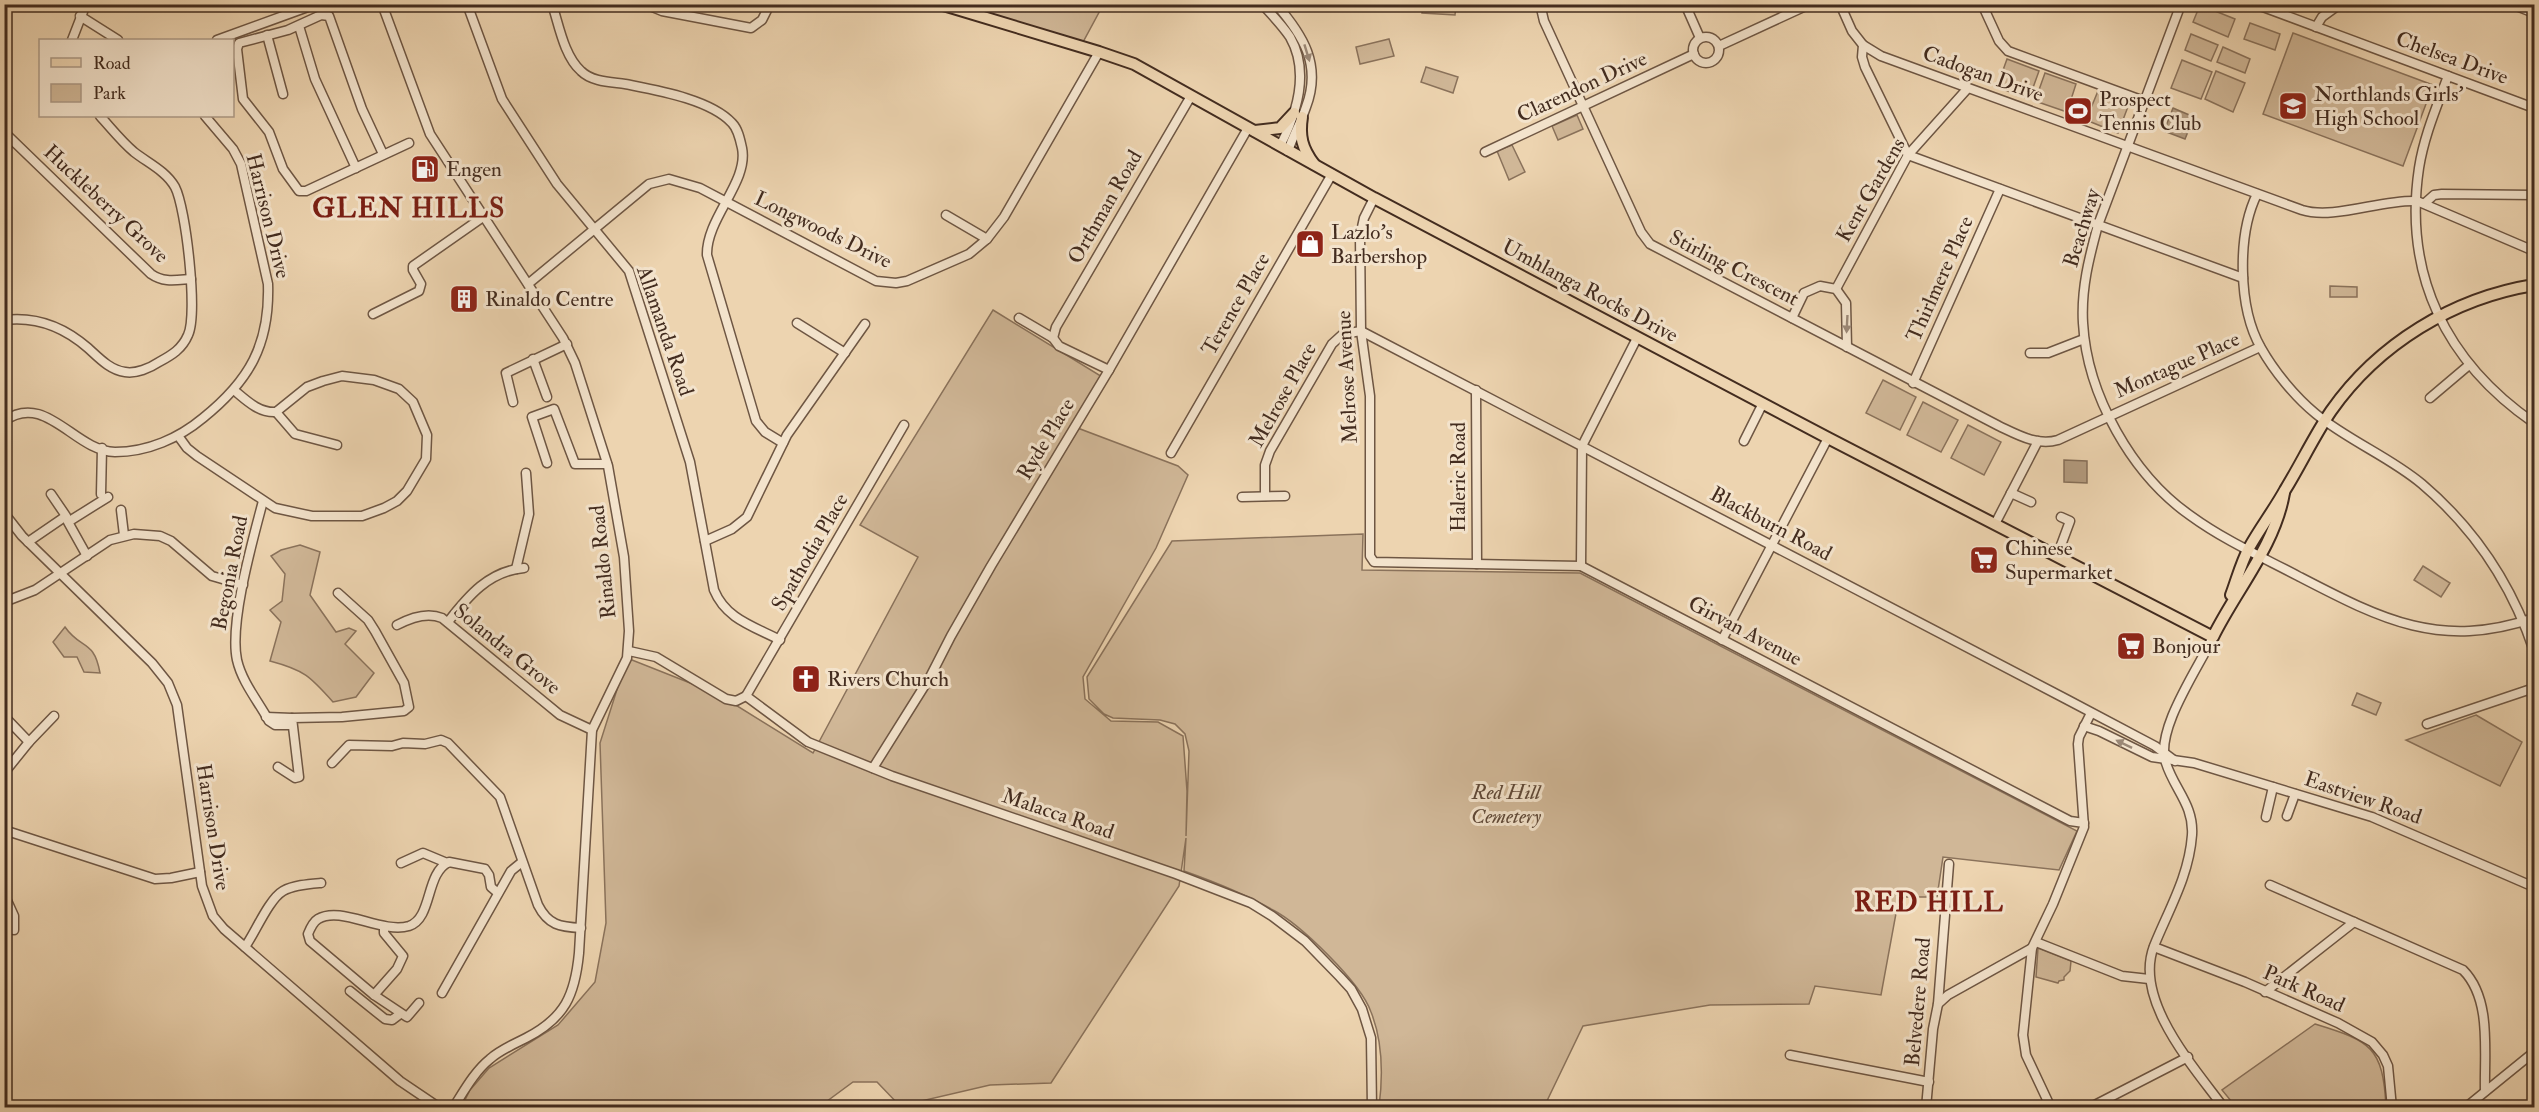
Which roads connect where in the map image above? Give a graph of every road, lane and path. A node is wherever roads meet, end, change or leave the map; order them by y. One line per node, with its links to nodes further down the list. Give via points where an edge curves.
1 (86, 4): 21 (street)
2 (316, 4): 22 (street)
3 (381, 4): 63 (street, Rinaldo Road, via 430,134)
4 (467, 4): 65 (street, Allamanda Road, via 502,99 557,184)
5 (552, 4): 60 (street, via 570,56 582,72 598,80 680,97 734,124 743,160)
6 (645, 4): 7 (street, via 662,11 751,28 762,20)
7 (770, 4)
8 (940, 4): 33 (main road, Umhlanga Rocks Drive)
9 (1263, 4): 42 (street, via 1296,51)
10 (1276, 4): 42 (street, one-way to 42, via 1307,48 1312,78)
11 (1540, 4): 40 (street, Stirling Crescent, via 1544,21)
12 (1685, 4): 27 (street)
13 (1810, 4): 32 (street)
14 (1840, 4): 31 (street)
15 (1982, 4): 39 (street, via 1999,41 2008,51)
16 (2181, 4): 39 (street, Beachway)
17 (2255, 4): 24 (street, Chelsea Drive)
18 (2340, 4): 24 (street, via 2322,17)
19 (2511, 4): 20 (street)
20 (2535, 13)
21 (81, 16): 28 (street); 29 (street)
22 (280, 17): 25 (street); 30 (street)
23 (299, 26): 25 (street); 51 (street, via 324,14 332,19 362,109); 54 (street, via 315,80)
24 (2316, 27): 35 (street, Chelsea Drive)
25 (285, 31): 26 (street)
26 (267, 35): 37 (street); 54 (street, via 238,45 242,95 272,136 287,177 302,192)
27 (1700, 38): 32 (street, via 1709,37); 34 (street, via 1694,45)
28 (72, 39)
29 (116, 39)
30 (220, 39)
31 (1863, 45): 36 (street, Cadogan Drive, via 1881,56); 52 (street, via 1865,67)
32 (1719, 46): 34 (street, via 1716,59 1708,63 1699,61)
33 (1099, 51): 38 (main road, Umhlanga Rocks Drive, via 1134,64); 66 (street, Longwoods Drive, via 1004,217)
34 (1694, 54): 40 (street, Clarendon Drive)
35 (2448, 76): 41 (street, Chelsea Drive); 61 (street, via 2421,157)
36 (1968, 88): 48 (street, Cadogan Drive); 52 (street, Kent Gardens)
37 (283, 94)
38 (1191, 96): 45 (main road, Umhlanga Rocks Drive); 81 (street, Orthman Road, via 1083,279)
39 (2144, 101): 48 (street, Beachway)
40 (1584, 106): 50 (street, Clarendon Drive); 76 (street, Stirling Crescent, via 1650,244)
41 (2535, 108)
42 (1299, 111): 45 (main road, via 1280,128); 49 (street); 53 (main road, via 1303,147)
43 (101, 117): 69 (street, via 174,187 179,197)
44 (206, 117): 94 (street, Harrison Drive, via 241,164 268,284 259,347)
45 (1252, 130): 49 (main road, Umhlanga Rocks Drive); 91 (street, Ryde Place)
46 (4, 132): 69 (street, Huckleberry Grove, via 151,274 170,281)
47 (409, 142): 51 (street)
48 (2128, 145): 57 (street, Cadogan Drive); 64 (street, Beachway)
49 (1284, 148): 53 (main road, Umhlanga Rocks Drive)
50 (1485, 152)
51 (383, 154): 54 (street)
52 (1908, 155): 56 (street); 72 (street, Kent Gardens)
53 (1315, 165): 55 (main road, Umhlanga Rocks Drive)
54 (356, 168)
55 (1332, 174): 59 (main road, Umhlanga Rocks Drive); 113 (street, Terence Place)
56 (2000, 189): 64 (street); 92 (street, Thirlmere Place)
57 (2257, 194): 61 (street, Cadogan Drive, via 2318,213 2400,201); 68 (street, via 2246,225)
58 (2535, 195): 61 (street, via 2442,194)
59 (1374, 198): 80 (street, Melrose Avenue, via 1360,236); 82 (main road, Umhlanga Rocks Drive)
60 (725, 201): 65 (street, Longwoods Drive, via 683,181 662,179 649,184); 66 (street, Longwoods Drive, via 886,283 908,281 957,260); 109 (street, via 708,240 708,264 756,421)
61 (2421, 202): 67 (street, Cadogan Drive); 74 (street, via 2415,236 2418,256)
62 (946, 215): 66 (street)
63 (483, 217): 70 (street, Rinaldo Road); 73 (street, via 412,268 421,284 419,291)
64 (2098, 225): 68 (street); 83 (street, Beachway, via 2085,277)
65 (593, 230): 70 (street, Longwoods Drive); 130 (street, Allamanda Road, via 633,281 690,462)
66 (987, 239)
67 (2535, 251)
68 (2243, 278): 86 (street)
69 (191, 279): 77 (street, via 193,320 184,344 175,353 141,370 124,372 110,367 76,338 46,323 22,318)
70 (528, 284): 84 (street, Rinaldo Road)
71 (2535, 285): 74 (main road, via 2490,295)
72 (1836, 289): 76 (street, via 1820,286 1809,290 1799,300); 85 (street, one-way to 85, via 1846,303)
73 (373, 314)
74 (2439, 316): 90 (street); 102 (main road, via 2376,361)
75 (1019, 318): 81 (street)
76 (1792, 318): 85 (street, Stirling Crescent)
77 (4, 320)
78 (796, 323): 87 (street)
79 (865, 324): 87 (street)
80 (1361, 331): 93 (street, Blackburn Road); 120 (street, Melrose Place, via 1343,334 1332,344 1270,451 1265,465); 135 (street, Melrose Avenue, via 1370,396)
81 (1053, 338): 91 (street, via 1059,346)
82 (1637, 338): 98 (main road, Umhlanga Rocks Drive); 111 (street)
83 (2084, 339): 88 (street, via 2048,353); 100 (street, Beachway)
84 (567, 344): 89 (street); 115 (street, Rinaldo Road)
85 (1847, 347): 92 (street, Stirling Crescent)
86 (2260, 347): 100 (street, Montague Place); 102 (street, via 2286,383)
87 (845, 353): 109 (street)
88 (2030, 353)
89 (533, 359): 95 (street); 97 (street, via 506,373)
90 (2469, 365): 96 (street); 103 (street, via 2502,399)
91 (1109, 370): 168 (street, Ryde Place)
92 (1913, 383): 108 (street, Stirling Crescent, via 2021,437)
93 (1476, 390): 111 (street, Blackburn Road); 138 (street, Haleric Road)
94 (235, 391): 99 (street, via 258,409); 105 (street, Harrison Drive)
95 (547, 397)
96 (2430, 398)
97 (513, 402)
98 (1763, 403): 106 (main road, Umhlanga Rocks Drive); 107 (street)
99 (276, 412): 110 (street, via 295,434); 123 (street, via 307,387 323,381 342,376 368,379 399,389 413,402 424,424 427,450 422,468 407,491 374,513 312,516 287,512)
100 (2109, 415): 108 (street, Stirling Crescent, via 2065,438); 133 (street, Beachway, via 2132,454 2163,492 2190,516)
101 (4, 421): 112 (street, Harrison Drive, via 23,412 37,412)
102 (2325, 421): 118 (main road); 146 (street, via 2421,483 2447,507 2492,561)
103 (2535, 423)
104 (904, 424): 151 (street, Spathodia Place)
105 (179, 437): 112 (street, Harrison Drive, via 123,451); 123 (street, via 197,456)
106 (1828, 438): 128 (main road, Umhlanga Rocks Drive); 132 (street)
107 (1744, 441)
108 (2038, 441): 117 (street)
109 (783, 443): 130 (street, via 747,517)
110 (337, 445)
111 (1582, 446): 132 (street, Blackburn Road); 139 (street)
112 (102, 448): 134 (street, via 104,495 68,522)
113 (1171, 453)
114 (547, 463): 115 (street, via 532,417 554,409 574,464)
115 (607, 464): 153 (street, Rinaldo Road, via 624,556)
116 (526, 473): 147 (street, via 529,514 520,568 500,574 475,590)
117 (2011, 493): 124 (street); 128 (street)
118 (2284, 493): 133 (main road); 137 (main road)
119 (51, 494): 131 (street, via 66,516)
120 (1265, 496): 121 (street); 122 (street)
121 (1285, 496)
122 (1242, 497)
123 (263, 501): 141 (street, Begonia Road)
124 (2031, 502)
125 (121, 510): 129 (street)
126 (4, 513): 131 (street, Harrison Drive)
127 (2061, 517): 136 (street, via 2070,521)
128 (1995, 524): 136 (main road, Umhlanga Rocks Drive)
129 (124, 535): 134 (street); 141 (street, via 160,536 182,548 216,578)
130 (705, 541): 151 (street, Allamanda Road, via 714,590 722,606)
131 (28, 542): 140 (street, Harrison Drive)
132 (1772, 545): 152 (street); 157 (street, Blackburn Road)
133 (2248, 549): 137 (street, Beachway); 144 (main road)
134 (87, 556): 140 (street)
135 (1370, 556): 138 (street, Girvan Avenue, via 1382,564)
136 (2057, 556): 149 (main road, Umhlanga Rocks Drive)
137 (2260, 556): 144 (main road); 146 (street, Beachway, via 2363,609 2403,624 2460,632)
138 (1477, 564): 139 (street, Girvan Avenue)
139 (1581, 566): 152 (street, Girvan Avenue)
140 (62, 574): 143 (street); 180 (street, Harrison Drive, via 153,663 173,693)
141 (243, 585): 160 (street, Begonia Road, via 236,652 241,672 266,717 275,725)
142 (338, 593): 160 (street, via 375,631 404,683 409,707 404,711)
143 (4, 602)
144 (2227, 608): 149 (main road, via 2211,626); 150 (main road)
145 (2535, 618): 146 (street, Beachway)
146 (2524, 621): 154 (street)
147 (448, 622): 148 (street, Solandra Grove, via 429,615); 163 (street, Solandra Grove, via 560,715)
148 (397, 625)
149 (2194, 628): 150 (main road, Umhlanga Rocks Drive)
150 (2213, 637): 165 (street, via 2169,724)
151 (780, 640): 156 (street, Spathodia Place)
152 (1722, 640): 174 (street, Girvan Avenue, via 2070,821)
153 (629, 651): 156 (street, via 656,657 726,699 736,701); 163 (street, Rinaldo Road)
154 (2535, 651)
155 (2535, 688): 161 (street)
156 (746, 696): 168 (street, Malacca Road, via 808,742)
157 (2091, 713): 162 (street); 165 (street, Blackburn Road)
158 (4, 716): 164 (street)
159 (54, 716): 164 (street)
160 (292, 721): 167 (street, via 299,777)
161 (2427, 724)
162 (2084, 726): 165 (street, one-way to 162, via 2140,752); 174 (street, via 2078,744)
163 (592, 730): 188 (street, Rinaldo Road)
164 (28, 742): 169 (street)
165 (2164, 756): 170 (street, Eastview Road); 192 (street, via 2192,816 2192,838 2183,881)
166 (332, 763): 176 (street, via 349,745 385,747 446,741 500,798)
167 (278, 767)
168 (873, 768): 208 (street, Malacca Road, via 1176,874 1251,903 1272,916 1305,941 1340,977 1362,1009 1371,1038)
169 (4, 773)
170 (2273, 787): 171 (street, Eastview Road); 173 (street)
171 (2295, 794): 172 (street); 183 (street, Eastview Road, via 2372,817)
172 (2287, 816)
173 (2266, 817)
174 (2085, 823): 190 (street)
175 (4, 830): 180 (street, via 155,879)
176 (522, 862): 184 (street, via 511,871); 188 (street, via 546,919 554,925)
177 (401, 863): 178 (street, via 423,853)
178 (447, 863): 184 (street, via 485,869 491,887); 187 (street, via 431,886 426,907 416,921)
179 (1950, 864): 199 (street, Belvedere Road)
180 (200, 872): 191 (street, Harrison Drive, via 213,916)
181 (321, 883): 191 (street, via 282,891)
182 (2270, 885): 186 (street)
183 (2535, 887)
184 (498, 893): 196 (street)
185 (4, 894): 189 (street, via 14,916)
186 (2354, 922): 195 (street); 205 (street, via 2456,965 2469,976 2482,1000)
187 (384, 927): 197 (street, via 384,933 404,956); 197 (street, via 347,916 323,918 316,921 308,934 310,941)
188 (580, 928): 207 (street, Rinaldo Road, via 575,984 559,1015 490,1059)
189 (14, 930)
190 (2034, 945): 193 (street, via 2122,976); 199 (street); 210 (street, via 2023,1046)
191 (245, 947): 206 (street, Harrison Drive, via 400,1081)
192 (2154, 947): 193 (street); 195 (street, Park Road)
193 (2149, 978): 203 (street, via 2160,1009)
194 (350, 991): 200 (street, via 385,1019 392,1020)
195 (2265, 992): 213 (street, Park Road, via 2338,1023 2377,1046 2388,1066)
196 (442, 993)
197 (374, 995): 200 (street)
198 (419, 1003): 200 (street, via 409,1017)
199 (1938, 1004): 204 (street, Belvedere Road)
200 (400, 1014)
201 (2535, 1052): 205 (street)
202 (1790, 1055): 204 (street)
203 (2188, 1058): 211 (street); 212 (street)
204 (1929, 1082): 209 (street, Belvedere Road)
205 (2482, 1094): 214 (street); 215 (street)
206 (440, 1107)
207 (453, 1107)
208 (1372, 1107)
209 (1926, 1107)
210 (2051, 1107)
211 (2089, 1107)
212 (2224, 1107)
213 (2392, 1107)
214 (2465, 1107)
215 (2483, 1107)

